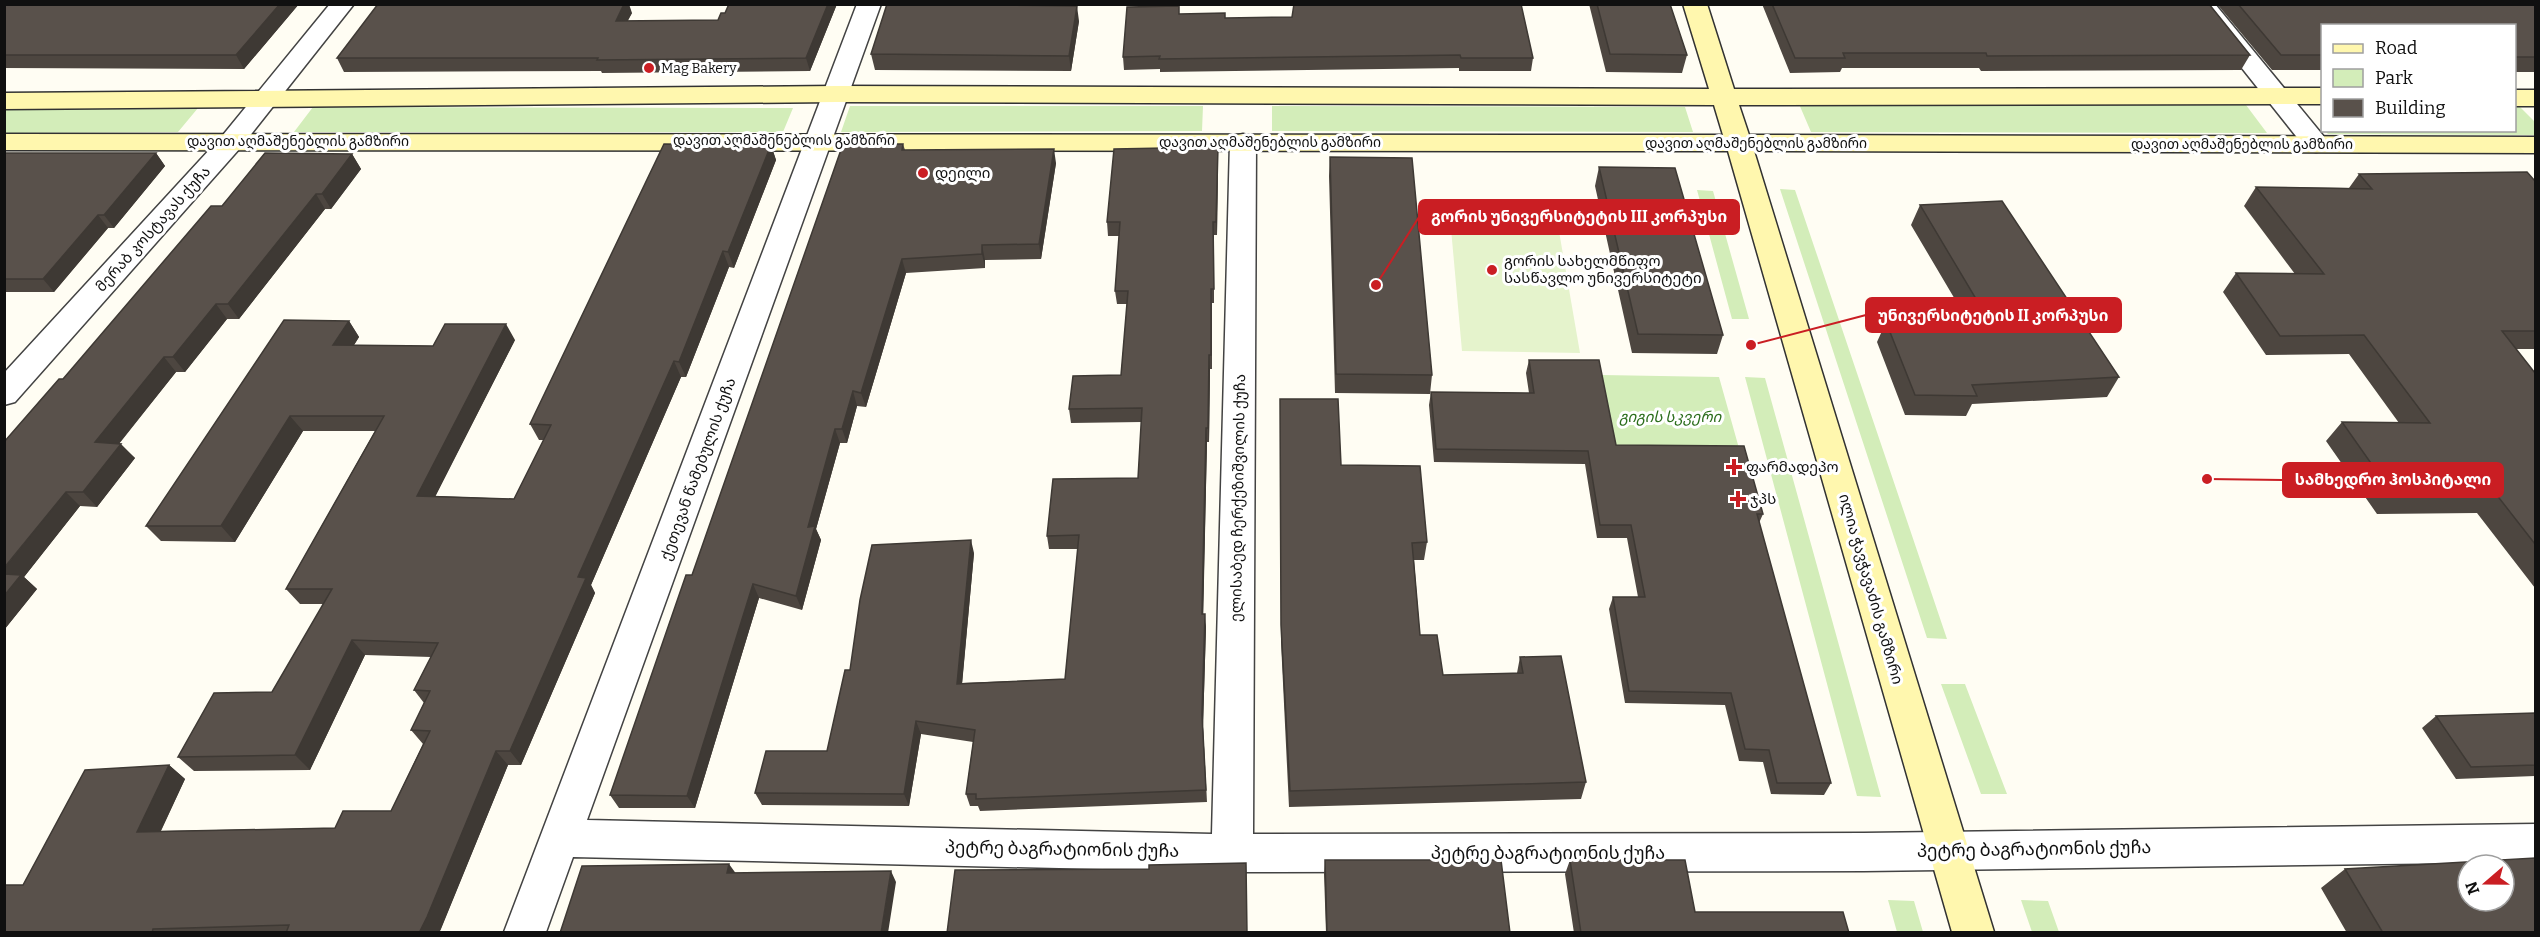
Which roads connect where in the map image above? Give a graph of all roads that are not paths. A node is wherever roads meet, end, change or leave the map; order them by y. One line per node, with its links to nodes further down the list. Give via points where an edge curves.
1 (343, 4): 9 (street, მერაბ კოსტავას ქუჩა)
2 (869, 4): 5 (street, ქეთევან წამებულის ქუჩა)
3 (1695, 4): 8 (street, ილია ჭავჭავაძის გამზირი)
4 (2202, 4): 6 (street)
5 (837, 94): 8 (street); 9 (street); 11 (street, ქეთევან წამებულის ქუჩა)
6 (2277, 96): 7 (street); 8 (street); 16 (street)
7 (2321, 96)
8 (1725, 98): 15 (street, ილია ჭავჭავაძის გამზირი)
9 (264, 100): 10 (street); 12 (street, მერაბ კოსტავას ქუჩა)
10 (4, 101)
11 (821, 139): 12 (street, დავით აღმაშენებლის გამზირი); 14 (street, დავით აღმაშენებლის გამზირი); 19 (street, ქეთევან წამებულის ქუჩა)
12 (232, 141): 13 (street, დავით აღმაშენებლის გამზირი); 18 (street, მერაბ კოსტავას ქუჩა)
13 (4, 142)
14 (1243, 142): 15 (street, დავით აღმაშენებლის გამზირი); 22 (street, ელისაბედ ჩერქეზიშვილის ქუჩა)
15 (1738, 143): 16 (street, დავით აღმაშენებლის გამზირი); 21 (street, ილია ჭავჭავაძის გამზირი)
16 (2316, 144): 17 (street, დავით აღმაშენებლის გამზირი)
17 (2535, 145)
18 (4, 394)
19 (561, 838): 22 (street, პეტრე ბაგრატიონის ქუჩა); 23 (street, ქეთევან წამებულის ქუჩა)
20 (2535, 843): 21 (street, პეტრე ბაგრატიონის ქუჩა)
21 (1948, 850): 22 (street, პეტრე ბაგრატიონის ქუჩა); 24 (street, ილია ჭავჭავაძის გამზირი)
22 (1232, 853)
23 (525, 933)
24 (1974, 933)

